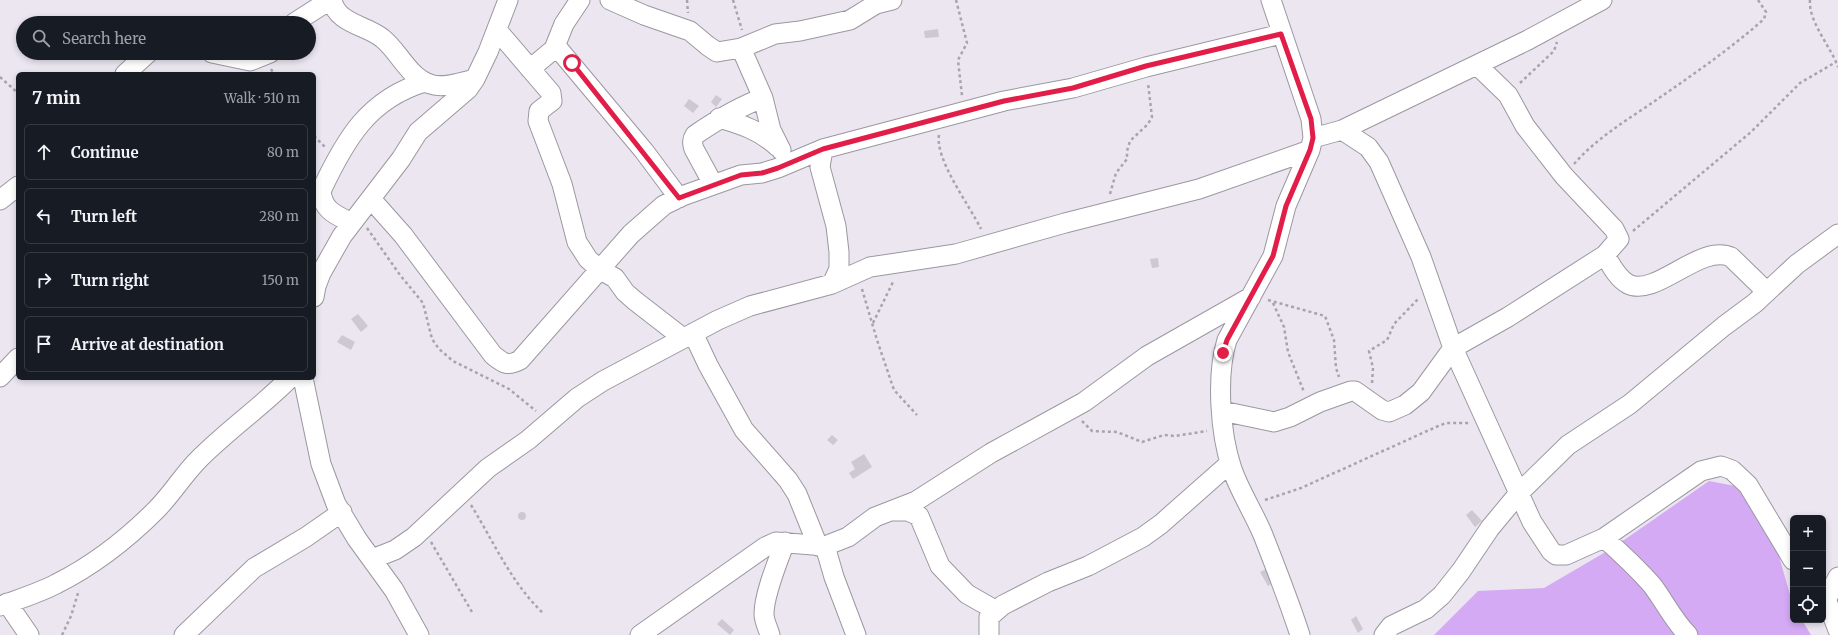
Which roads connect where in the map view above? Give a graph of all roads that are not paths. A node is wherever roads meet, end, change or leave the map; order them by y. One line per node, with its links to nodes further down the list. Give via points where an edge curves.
1 (331, 0): 8 (street); 18 (street, via 341,16 381,37 408,69)
2 (508, 0): 9 (street)
3 (580, 0): 11 (street, via 564,24)
4 (610, 0): 12 (street, via 690,31 717,52)
5 (892, 0): 12 (street, via 876,4 850,20 775,34)
6 (1271, 0): 10 (street)
7 (1602, 0): 14 (street)
8 (305, 16)
9 (497, 30): 15 (street); 17 (street)
10 (1281, 34): 22 (street, via 1311,119); 23 (street, via 1146,66 1073,88 1004,101)
11 (556, 46): 15 (street, via 549,55); 28 (street, via 644,151)
12 (744, 47): 19 (street)
13 (140, 60): 16 (street)
14 (1477, 65): 21 (street); 33 (street, via 1508,95 1525,126 1564,176 1614,229 1618,235)
15 (530, 69): 34 (street, via 551,93 552,101 539,111 538,121 562,184 577,242 588,259)
16 (127, 72)
17 (475, 79): 18 (street, via 442,86); 29 (street, via 468,89 418,132)
18 (425, 82): 31 (street, via 406,89 372,111 339,153 321,191 323,203 329,209)
19 (764, 98): 20 (street); 24 (street, via 771,130)
20 (719, 118): 24 (street, via 744,125 770,140); 26 (street, via 695,135 692,143)
21 (1342, 130): 22 (street); 40 (street, via 1363,142 1374,153 1421,257)
22 (1311, 144): 35 (street, via 1199,189 956,254 870,268); 38 (street, via 1286,206 1273,256)
23 (823, 149): 25 (street); 35 (street, via 820,167 836,226 839,252 839,269)
24 (781, 150): 25 (street)
25 (800, 158): 26 (street, via 762,173 741,175)
26 (713, 184): 28 (street)
27 (16, 188): 30 (street)
28 (679, 198): 34 (street, via 664,205 649,217)
29 (371, 199): 31 (street); 34 (street, via 403,236 493,354 508,365 520,360)
30 (0, 200)
31 (355, 220): 36 (street, via 321,273)
32 (1838, 235): 37 (street, via 1797,264)
33 (1612, 248): 37 (street, via 1617,274 1631,285 1651,283 1709,256 1724,254 1731,257); 40 (street, via 1508,317)
34 (599, 269): 39 (street, via 615,278 624,292 634,300)
35 (832, 284): 39 (street, via 750,306)
36 (316, 286)
37 (1767, 292): 47 (street, via 1630,404 1568,445)
38 (1252, 296): 45 (street, via 1227,340 1223,353); 48 (street, via 1148,356 1076,408 991,454 916,501)
39 (688, 335): 52 (street, via 744,430 797,494); 54 (street, via 577,398 528,440 488,468 424,530 395,550)
40 (1453, 348): 45 (street, via 1421,392 1405,405 1389,412 1355,391 1346,392 1290,418 1274,422); 47 (street)
41 (16, 360): 42 (street)
42 (0, 377)
43 (288, 380): 58 (street, via 199,459 158,509 125,537 81,570 55,585)
44 (303, 380): 49 (street, via 321,464 336,504)
45 (1222, 411): 46 (street, via 1223,434)
46 (1230, 463): 59 (street, via 1143,537); 68 (street, via 1262,535)
47 (1519, 493): 50 (street, via 1532,522 1556,555 1566,555); 69 (street, via 1490,528 1461,572 1442,595 1426,609 1389,627)
48 (892, 510): 52 (street, via 875,517 848,537); 59 (street, via 908,511 919,516 940,566 967,594)
49 (342, 512): 54 (street); 62 (street, via 254,568)
50 (1604, 538): 53 (street, via 1701,471 1721,466 1732,470 1748,485); 70 (street, via 1635,566 1653,587 1673,620)
51 (784, 542): 52 (street); 64 (street, via 776,542 765,547); 65 (street, via 764,608)
52 (822, 546): 66 (street)
53 (1790, 555)
54 (372, 559): 63 (street, via 394,590)
55 (1838, 577): 56 (street)
56 (1826, 594)
57 (1826, 598): 60 (street)
58 (3, 605): 61 (street)
59 (995, 610): 67 (street, via 989,617)
60 (1838, 630)
61 (29, 635)
62 (184, 635)
63 (419, 635)
64 (640, 635)
65 (770, 635)
66 (856, 635)
67 (988, 635)
68 (1300, 635)
69 (1384, 635)
70 (1688, 635)

